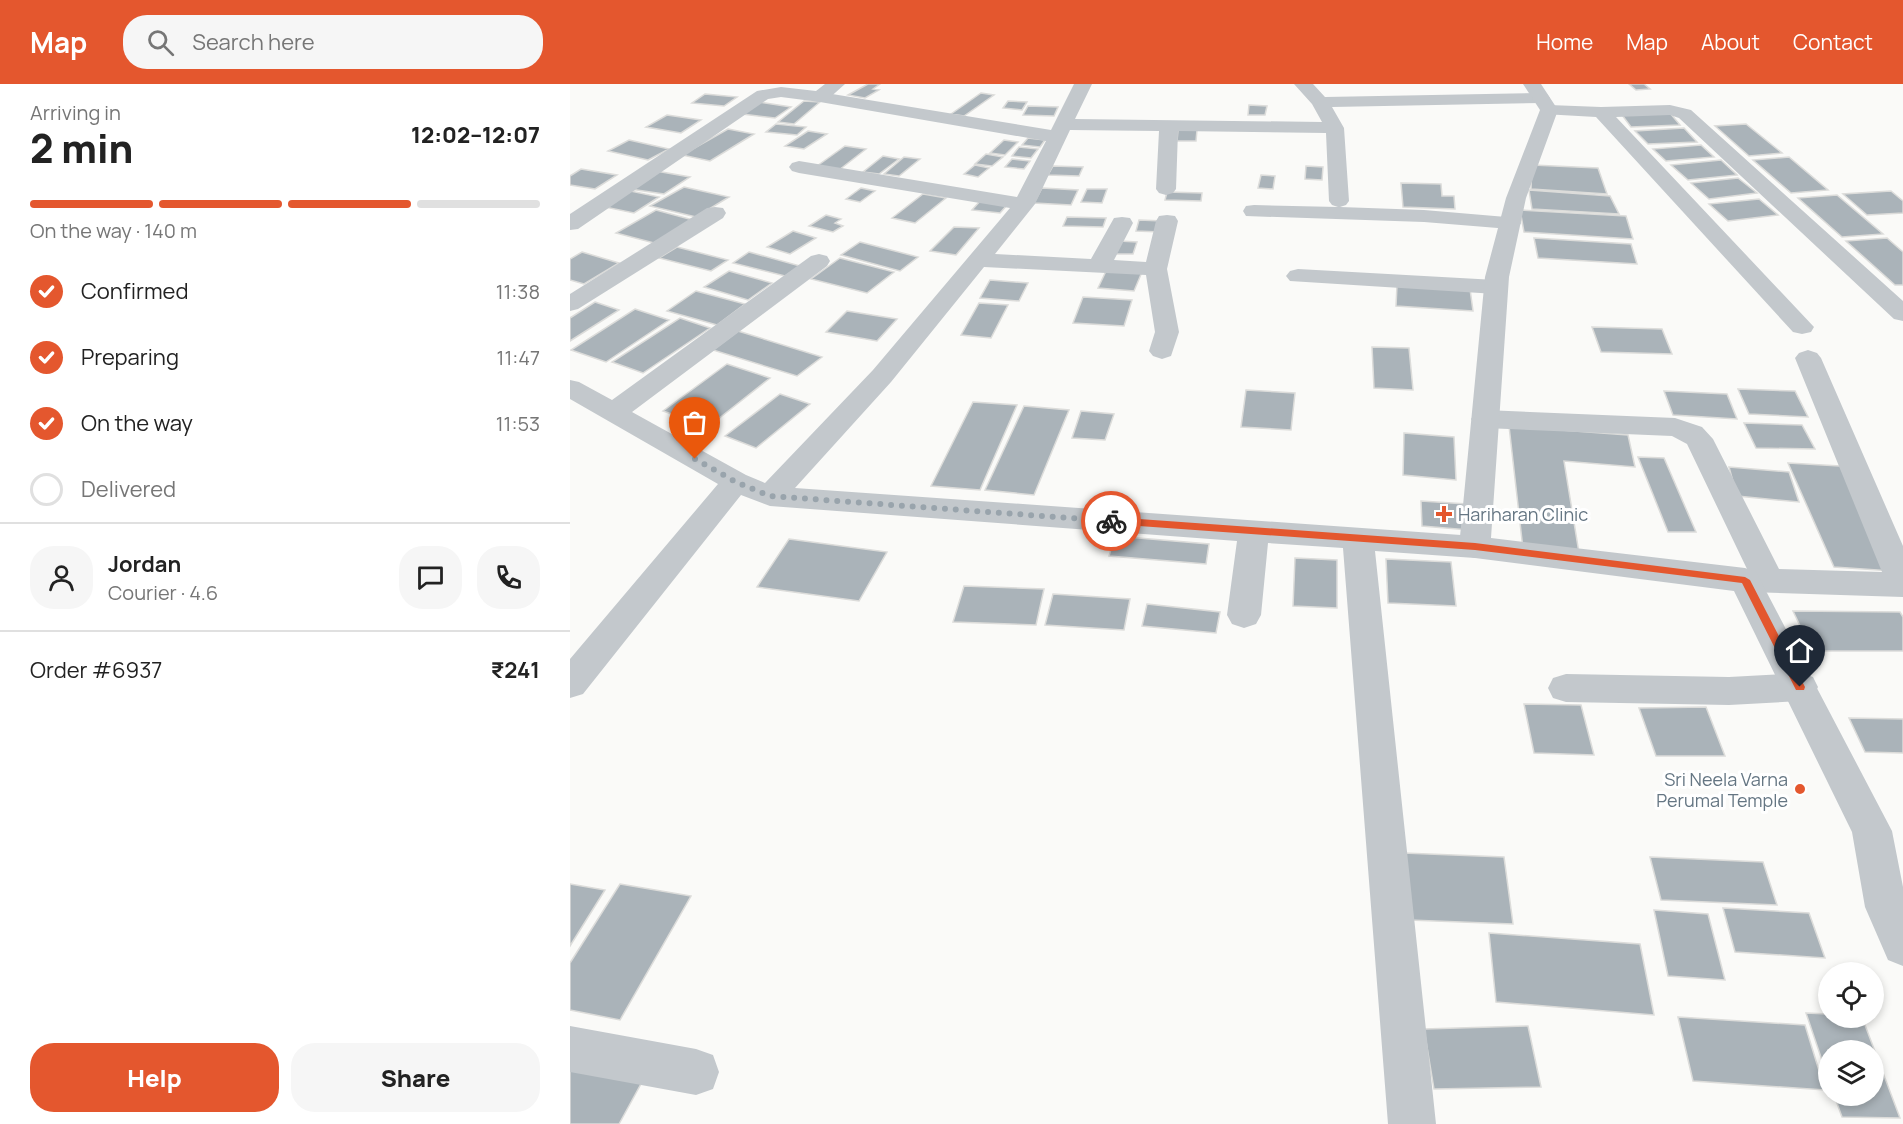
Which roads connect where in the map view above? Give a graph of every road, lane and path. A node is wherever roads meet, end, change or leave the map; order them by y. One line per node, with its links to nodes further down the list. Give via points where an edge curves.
1 (836, 84): 4 (street)
2 (1083, 84): 10 (street)
3 (1304, 84): 6 (street)
4 (820, 98): 10 (street); 20 (street, via 782,92 763,95)
5 (1541, 98): 6 (street); 7 (street); 19 (street)
6 (1320, 102): 9 (street)
7 (1601, 112): 28 (street, via 1670,110 1684,114); 29 (street)
8 (1169, 127): 9 (street); 10 (street); 12 (street)
9 (1335, 128): 13 (street)
10 (1060, 130): 14 (street)
11 (799, 167): 14 (street)
12 (1166, 189)
13 (1339, 201)
14 (1024, 204): 21 (street)
15 (1254, 211): 19 (street)
16 (715, 213): 27 (street)
17 (1167, 221): 24 (street)
18 (1122, 223): 23 (street)
19 (1510, 223): 26 (street)
20 (570, 224)
21 (980, 260): 23 (street); 36 (street, via 882,376)
22 (819, 261): 33 (street)
23 (1099, 266): 24 (street)
24 (1156, 269): 30 (street, via 1167,332)
25 (1298, 276): 26 (street)
26 (1496, 287): 34 (street)
27 (570, 304)
28 (1903, 314)
29 (1802, 327)
30 (1162, 351)
31 (1808, 358): 41 (street)
32 (570, 388): 33 (street)
33 (614, 412): 35 (street)
34 (1485, 420): 39 (street); 40 (street, via 1675,427 1692,433 1699,438)
35 (736, 482): 36 (street); 43 (street)
36 (770, 496): 37 (street)
37 (1254, 531): 38 (street); 42 (street)
38 (1359, 538): 39 (street); 49 (street)
39 (1475, 547): 40 (street)
40 (1757, 581): 41 (street); 44 (street)
41 (1903, 584)
42 (1244, 615)
43 (570, 684)
44 (1800, 687): 45 (street, via 1729,691); 46 (street, via 1872,831 1886,907)
45 (1566, 688)
46 (1903, 945)
47 (570, 1049): 48 (street)
48 (696, 1072)
49 (1412, 1124)

